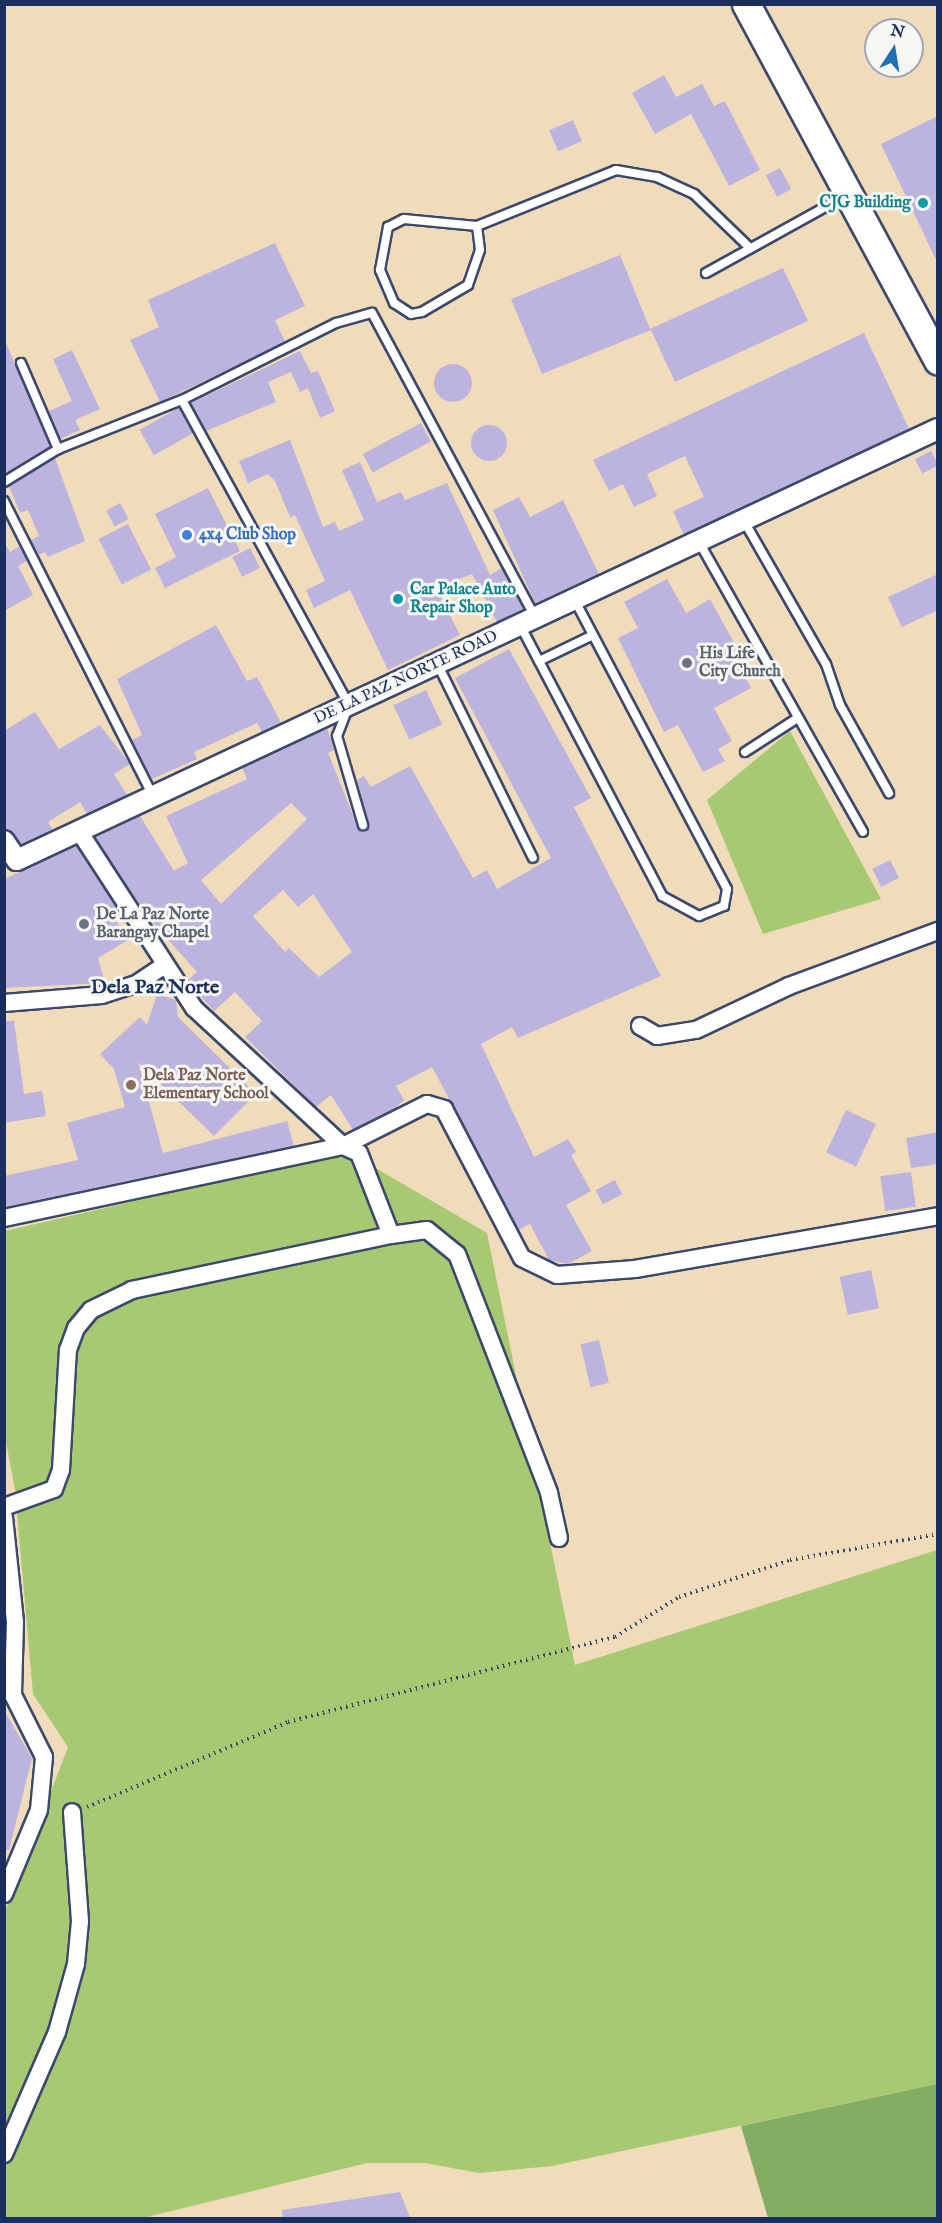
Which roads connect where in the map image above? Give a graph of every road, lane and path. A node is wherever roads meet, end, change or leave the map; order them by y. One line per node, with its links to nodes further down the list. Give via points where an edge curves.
1 (751, 6): 2 (highway)
2 (849, 194): 4 (lane); 6 (highway)
3 (477, 226): 3 (lane, via 421,219 388,227 380,270 394,303 411,314 422,312 468,285 480,250); 4 (lane, via 616,170 657,177 694,194)
4 (750, 248): 5 (lane)
5 (706, 273)
6 (938, 361)
7 (21, 363): 10 (lane)
8 (182, 400): 10 (lane); 16 (lane, via 336,323 372,313); 20 (lane)
9 (938, 429): 13 (street, DE LA PAZ NORTE ROAD)
10 (58, 449): 11 (lane)
11 (4, 482)
12 (4, 501): 24 (lane)
13 (743, 521): 14 (street, DE LA PAZ NORTE ROAD); 23 (lane, via 825,664 840,705)
14 (699, 541): 15 (street, DE LA PAZ NORTE ROAD); 21 (lane)
15 (573, 599): 16 (street, DE LA PAZ NORTE ROAD); 17 (lane)
16 (527, 621): 18 (lane); 19 (street, DE LA PAZ NORTE ROAD)
17 (591, 636): 18 (lane); 18 (lane, via 727,889 724,906 699,916 662,896)
18 (539, 661)
19 (436, 662): 20 (street, DE LA PAZ NORTE ROAD); 29 (lane)
20 (349, 705): 24 (street, DE LA PAZ NORTE ROAD); 25 (lane, via 337,736)
21 (796, 719): 22 (lane); 27 (lane)
22 (745, 753)
23 (889, 793)
24 (152, 794): 26 (street, DE LA PAZ NORTE ROAD)
25 (363, 825)
26 (79, 831): 30 (street, DE LA PAZ NORTE ROAD); 32 (street)
27 (862, 832)
28 (4, 842): 30 (street)
29 (533, 858)
30 (11, 863)
31 (938, 931): 34 (street, via 789,986 696,1030 657,1036)
32 (165, 965): 33 (street, via 138,983 102,995); 35 (street, via 194,1008)
33 (4, 1003)
34 (640, 1026)
35 (343, 1146): 36 (street, via 427,1104 444,1109 522,1258 557,1275 635,1269); 37 (street); 38 (street, via 359,1153 368,1168)
36 (938, 1216)
37 (4, 1218)
38 (391, 1235): 39 (street, via 132,1290 91,1310 76,1328 68,1350 61,1470 54,1490); 42 (street, via 427,1230 457,1254 549,1493)
39 (4, 1507)
40 (5, 1526): 43 (street)
41 (938, 1534): 44 (path, via 790,1560 679,1597 615,1637 288,1722)
42 (559, 1538)
43 (9, 1598): 45 (street, via 14,1695 39,1740 44,1785 39,1810)
44 (72, 1812): 46 (street, via 80,1921 76,1964 57,2032)
45 (4, 1894)
46 (4, 2154)

